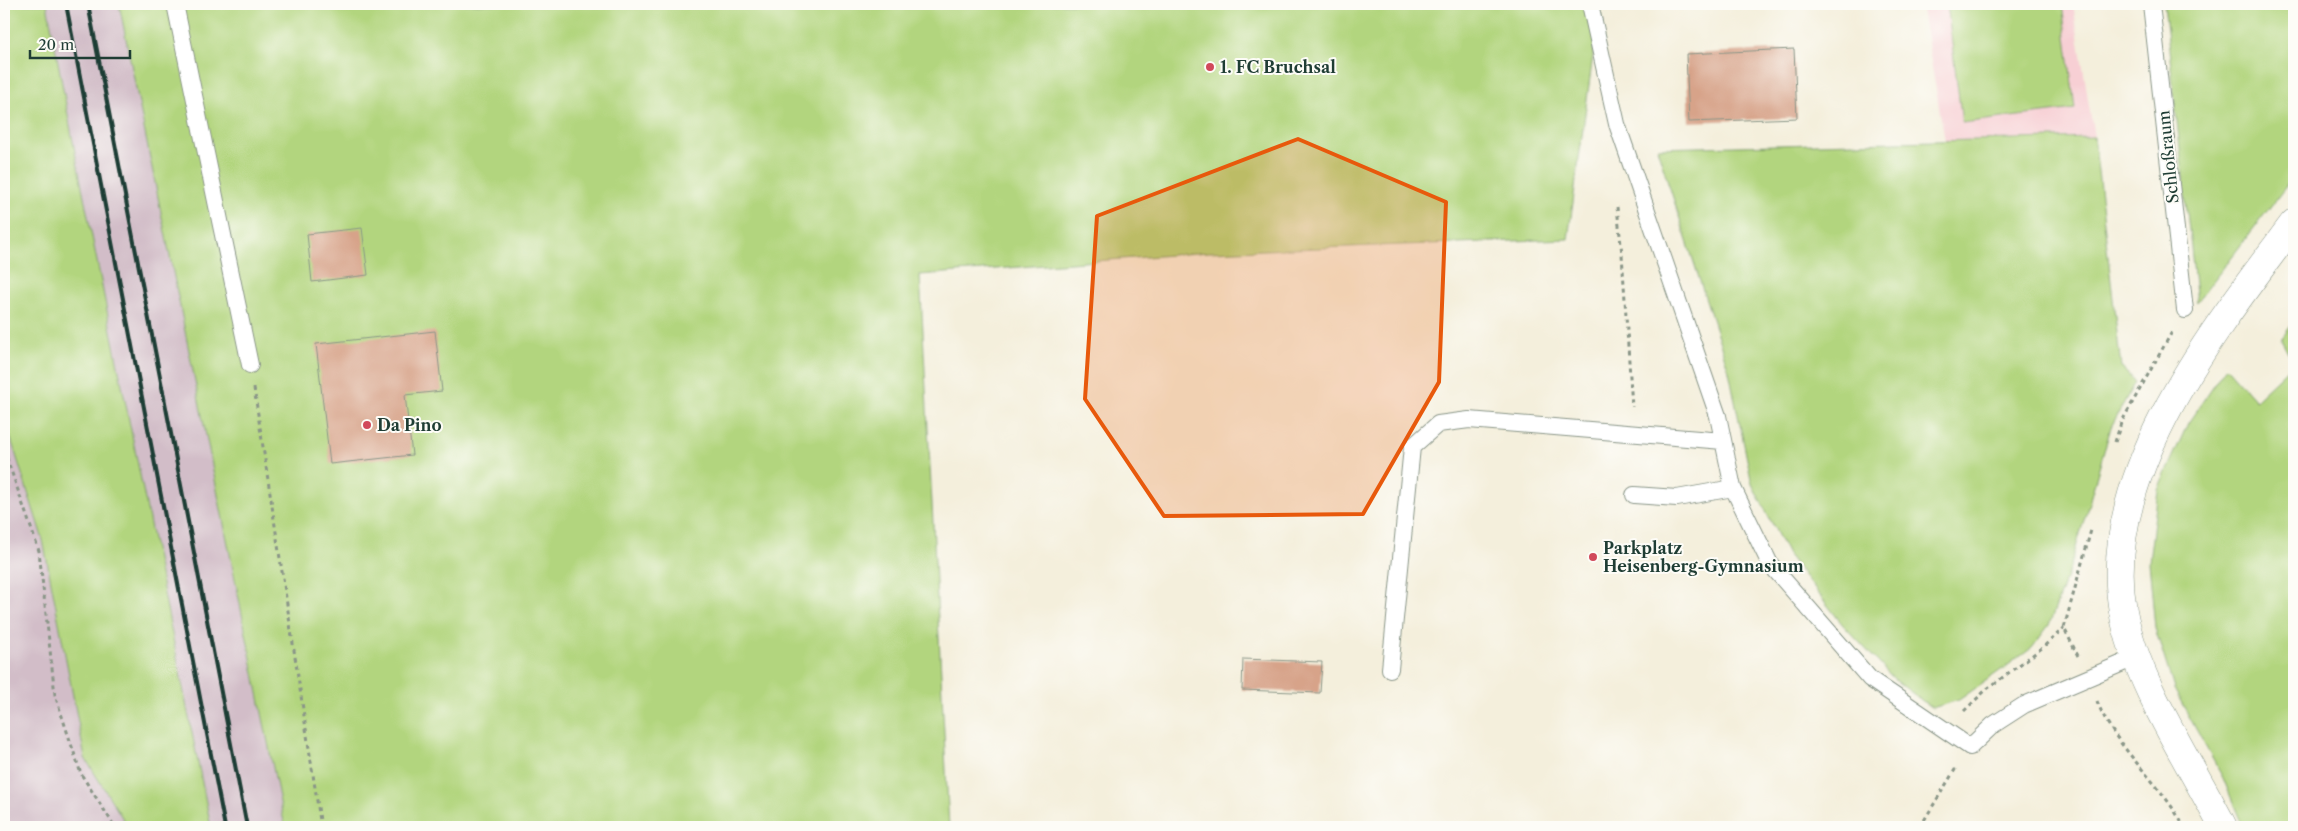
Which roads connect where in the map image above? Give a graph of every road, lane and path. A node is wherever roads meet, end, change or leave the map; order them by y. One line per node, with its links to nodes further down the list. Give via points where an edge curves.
1 (176, 4): 7 (lane)
2 (1590, 4): 9 (lane, via 1618,124 1718,416)
3 (2151, 4): 6 (lane, Schloßraum)
4 (1616, 204): 8 (path)
5 (2294, 223): 14 (main road, via 2181,385 2136,481 2125,522 2121,565 2123,611)
6 (2185, 310)
7 (250, 365): 19 (path)
8 (1633, 432): 9 (lane); 15 (lane, via 1469,420 1438,424 1412,448)
9 (1723, 441): 11 (lane)
10 (4, 450): 18 (path, via 39,551 55,695 81,774)
11 (1733, 488): 12 (lane, via 1676,498); 17 (lane, via 1770,564 1870,679)
12 (1634, 496)
13 (2064, 628): 17 (path, via 1964,710)
14 (2137, 657): 16 (lane); 22 (main road, via 2166,722)
15 (1390, 669)
16 (2088, 678): 17 (lane, via 2024,705 1993,724); 21 (path, via 2099,708 2116,736 2177,812)
17 (1970, 747): 20 (path)
18 (115, 827)
19 (321, 827)
20 (1920, 827)
21 (2184, 827)
22 (2223, 827)

